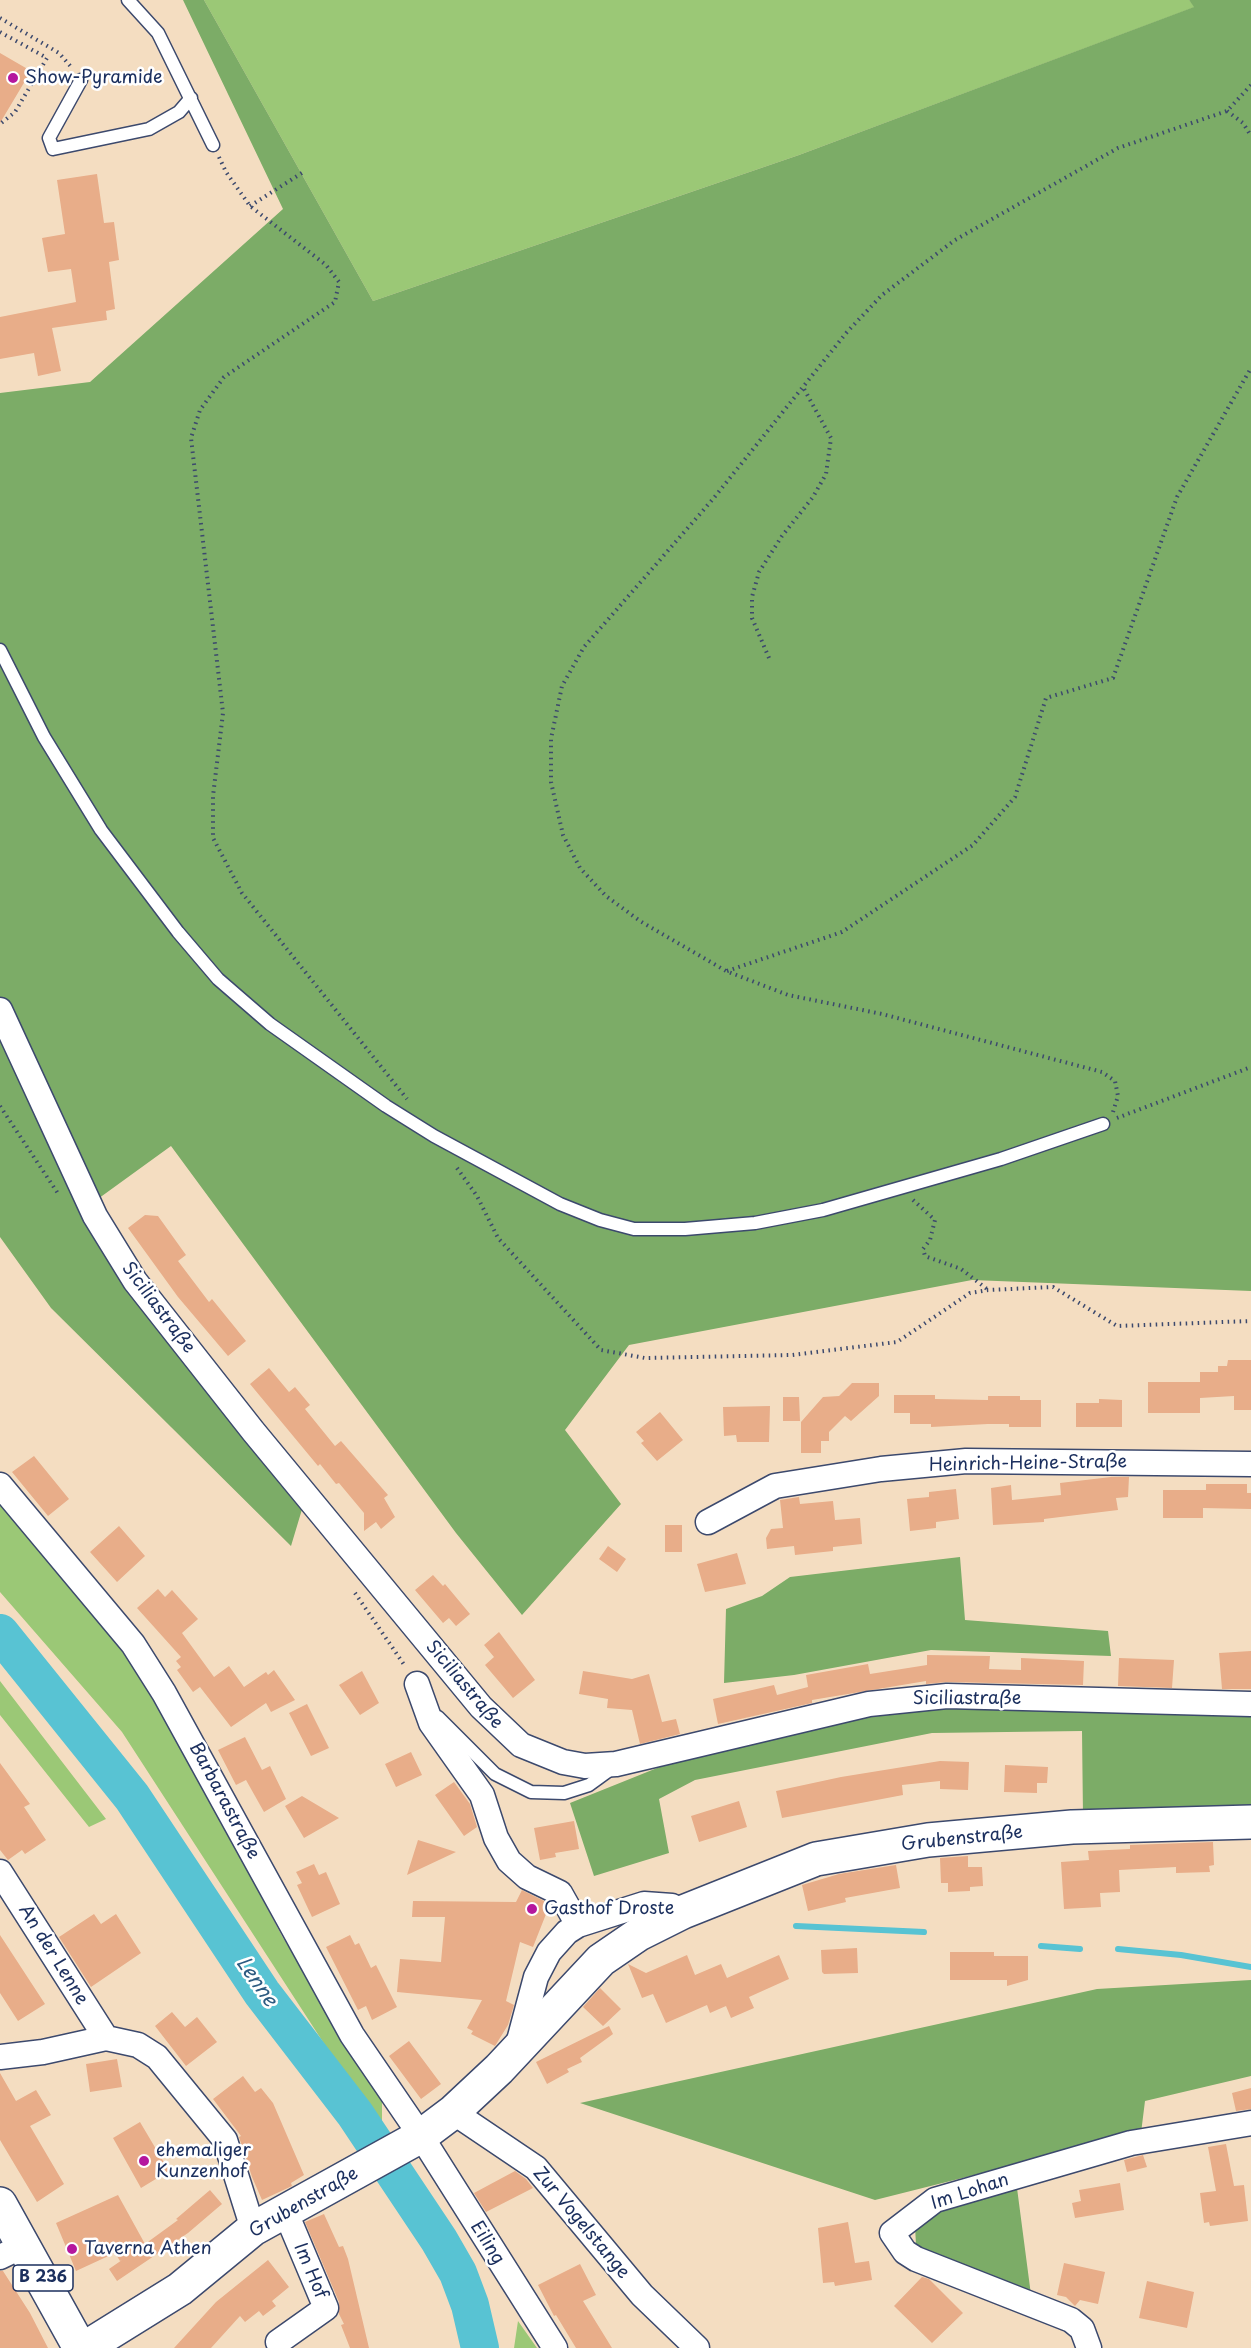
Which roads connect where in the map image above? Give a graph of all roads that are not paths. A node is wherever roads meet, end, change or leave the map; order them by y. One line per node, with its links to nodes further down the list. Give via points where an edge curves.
1 (128, 0): 3 (lane, via 158,33)
2 (81, 80): 3 (lane, via 49,138 53,149 149,129 179,112)
3 (191, 98): 4 (lane)
4 (213, 145)
5 (0, 650): 7 (lane, via 44,737 101,830 218,979 270,1024 386,1106 560,1204 634,1229 755,1223 823,1210 1001,1159)
6 (0, 1010): 13 (street, Siciliastraße, via 108,1241 254,1431 505,1733 538,1754 563,1762 585,1766)
7 (1103, 1124)
8 (1251, 1464): 10 (street, Heinrich-Heine-Straße, via 966,1461 881,1469 775,1486)
9 (0, 1485): 23 (street, Barbarastraße, via 133,1644 164,1693 352,2035)
10 (708, 1522)
11 (420, 1694): 13 (lane, via 495,1774 531,1792 564,1793 589,1785); 17 (street, via 430,1723 482,1795 496,1838 509,1861 527,1877 560,1893)
12 (1251, 1704): 13 (street, Siciliastraße, via 947,1696 905,1699 869,1704)
13 (616, 1764)
14 (1251, 1822): 16 (main road, Grubenstraße, via 1072,1827 928,1840 816,1859)
15 (0, 1872): 18 (street, An der Lenne)
16 (683, 1912): 17 (street, via 672,1906 644,1904); 19 (main road, Grubenstraße, via 639,1934 601,1960)
17 (578, 1925): 19 (street, via 557,1941 536,1977)
18 (106, 2038): 20 (street); 26 (street, via 138,2045 156,2057 225,2140)
19 (516, 2051): 21 (main road, Grubenstraße)
20 (0, 2057)
21 (453, 2112): 23 (main road, Grubenstraße); 32 (street, Zur Vogelstange, via 536,2168 642,2295)
22 (1251, 2122): 33 (street, Im Lohan, via 1131,2144 935,2200 892,2233 905,2253 916,2259 1071,2320 1082,2330)
23 (418, 2138): 25 (main road, Grubenstraße); 31 (street, Eiling)
24 (0, 2204): 27 (main road, B 236)
25 (286, 2213): 26 (main road, Grubenstraße); 28 (street, Im Hof, via 326,2308)
26 (254, 2229): 30 (main road, Grubenstraße, via 180,2289)
27 (12, 2251): 29 (main road, B 236)
28 (278, 2342)
29 (80, 2348)
30 (85, 2348)
31 (555, 2348)
32 (697, 2348)
33 (1089, 2348)

